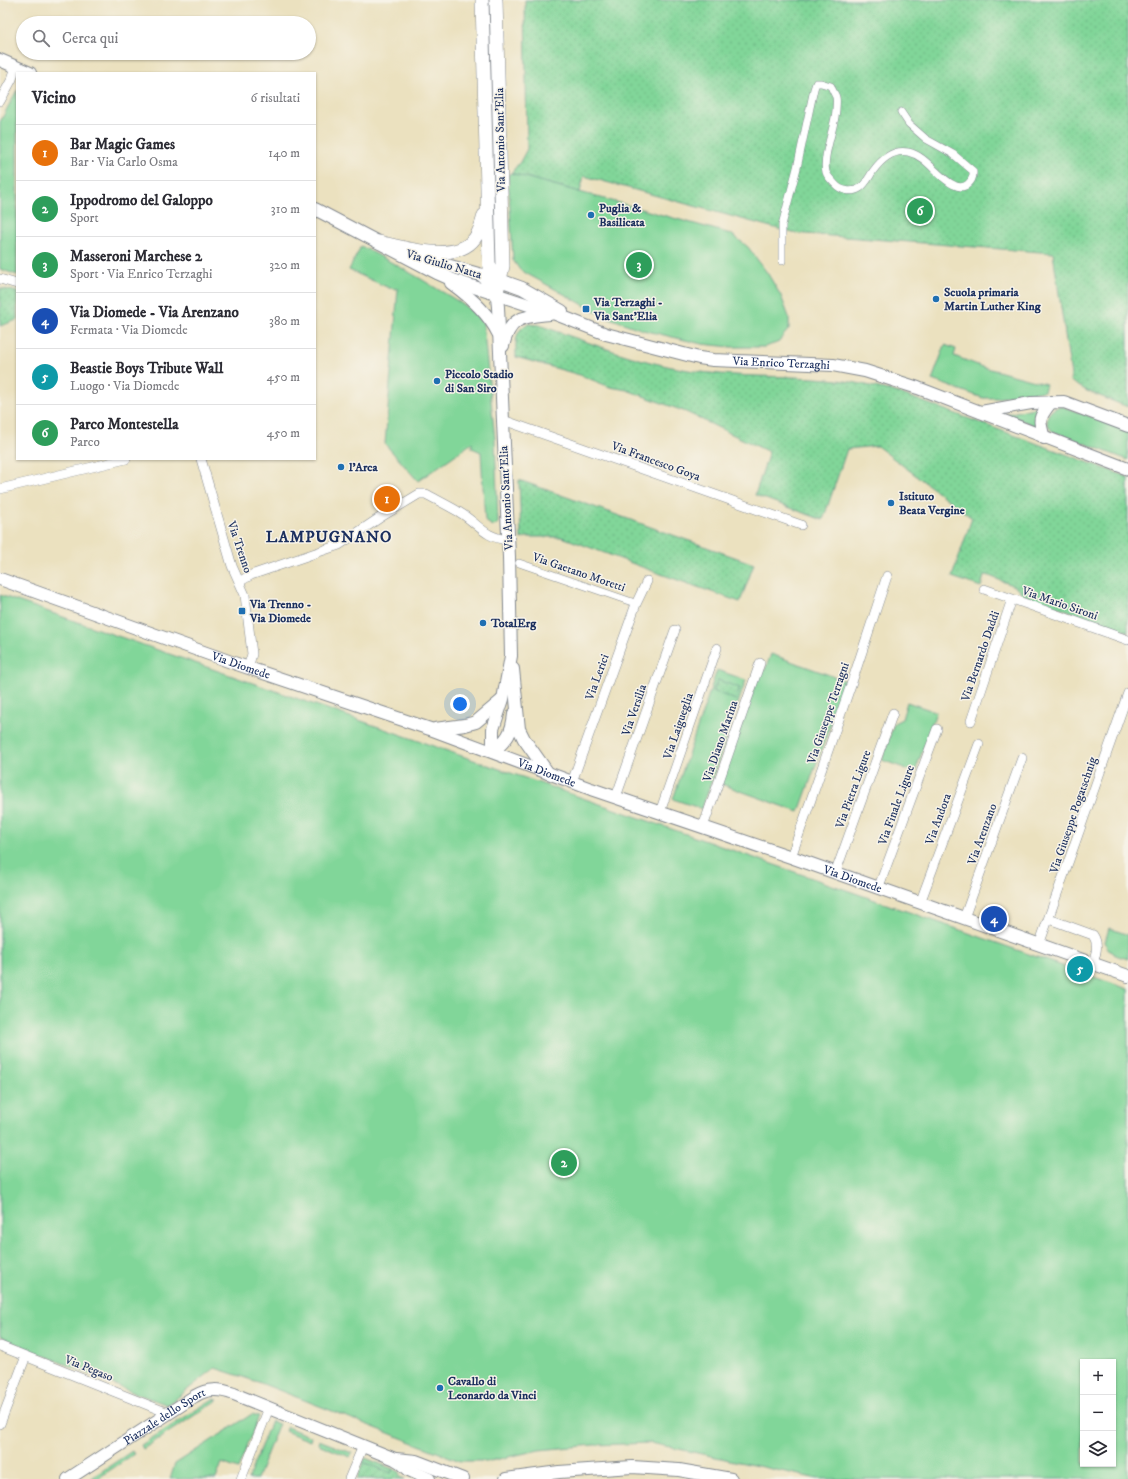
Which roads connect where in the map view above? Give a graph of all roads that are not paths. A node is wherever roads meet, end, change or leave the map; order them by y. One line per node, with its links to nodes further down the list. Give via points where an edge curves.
1 (482, 0): 8 (main road, Via Antonio Sant'Elia)
2 (496, 0): 14 (main road, Via Antonio Sant'Elia, via 503,258)
3 (0, 60): 4 (street)
4 (16, 67): 5 (street); 6 (street)
5 (28, 72)
6 (0, 101)
7 (901, 112): 12 (street, via 909,124 926,138 973,171 974,176 971,180 962,187 956,186 915,154 896,152 888,156 859,188 844,190 835,185 826,173 825,163 836,119 836,98 830,86 816,83 782,225)
8 (487, 189): 10 (main road, via 480,230 468,246 452,252 437,253); 14 (main road, Via Antonio Sant'Elia, via 489,263)
9 (316, 210): 10 (street, Via Giulio Natta)
10 (378, 242): 11 (street, Via Giulio Natta)
11 (395, 250): 13 (street, Via Giulio Natta); 14 (street, Via Giulio Natta)
12 (782, 261)
13 (436, 273): 18 (street, Via Giulio Natta); 21 (street, Via Giulio Natta, via 479,307)
14 (492, 278): 17 (street, Via Enrico Terzaghi); 18 (street, Via Antonio Sant'Elia); 18 (street, Via Antonio Sant'Elia)
15 (0, 279): 16 (street)
16 (16, 284)
17 (513, 284): 18 (street); 20 (street, Via Enrico Terzaghi)
18 (498, 295): 19 (street, Via Enrico Terzaghi); 21 (street, Via Antonio Sant'Elia)
19 (553, 313): 20 (street, Via Enrico Terzaghi); 22 (street, Via Enrico Terzaghi, via 524,318 511,326 507,332)
20 (580, 322): 24 (street, Via Enrico Terzaghi, via 626,340 699,358 833,365 865,371)
21 (499, 335): 22 (street, Via Antonio Sant'Elia)
22 (500, 362): 25 (street, Via Antonio Sant'Elia)
23 (1051, 402): 24 (street); 26 (street, via 1064,402); 27 (street, via 1041,415 1040,424)
24 (981, 412): 27 (street, Via Enrico Terzaghi)
25 (503, 420): 32 (street, Via Francesco Goya); 33 (street, Via Antonio Sant'Elia)
26 (1128, 426)
27 (1044, 438): 30 (street, Via Enrico Terzaghi)
28 (122, 460): 31 (street)
29 (200, 460): 38 (street, Via Trenno)
30 (1128, 469)
31 (0, 489)
32 (801, 525)
33 (508, 540): 38 (street, via 486,534 461,513 426,494 419,494 339,545 251,575); 45 (street, Via Antonio Sant'Elia)
34 (519, 563): 41 (street, Via Gaetano Moretti)
35 (887, 576): 63 (street, Via Giuseppe Terragni)
36 (0, 579): 47 (street, Via Diomede)
37 (647, 581): 59 (street, Via Lerici, via 636,604)
38 (239, 582): 47 (street, Via Trenno, via 245,595 252,654)
39 (984, 589): 40 (street, Via Mario Sironi)
40 (1012, 600): 43 (street, Via Mario Sironi); 52 (street, Via Bernardo Daddi)
41 (632, 602)
42 (675, 630): 60 (street, Via Versilia)
43 (1128, 640)
44 (718, 648): 61 (street, Via Laigueglia)
45 (511, 656): 49 (street, Via Antonio Sant'Elia); 50 (street)
46 (760, 663): 62 (street, Via Diano Marina)
47 (248, 668): 53 (street, Via Diomede)
48 (1128, 693): 68 (street, Via Giuseppe Pogatschnig)
49 (503, 699): 53 (street, via 476,722); 56 (street, Via Antonio Sant'Elia, via 493,729)
50 (516, 700): 56 (street, via 509,736); 58 (street, via 524,739)
51 (893, 713): 64 (street, Via Pietra Ligure)
52 (971, 721)
53 (430, 729): 56 (street, Via Diomede)
54 (937, 729): 65 (street, Via Finale Ligure)
55 (979, 744): 66 (street, Via Andora)
56 (493, 752): 58 (street, Via Diomede)
57 (1022, 758): 67 (street, Via Arenzano)
58 (548, 773): 59 (street, Via Diomede)
59 (572, 782): 60 (street, Via Diomede)
60 (616, 797): 61 (street, Via Diomede)
61 (660, 812): 62 (street, Via Diomede)
62 (703, 827): 63 (street, Via Diomede)
63 (791, 857): 64 (street, Via Diomede)
64 (835, 874): 65 (street, Via Diomede)
65 (878, 888): 66 (street, Via Diomede)
66 (920, 903): 67 (street, Via Diomede)
67 (964, 918): 69 (street, Via Diomede)
68 (1050, 919): 69 (street, Via Giuseppe Pogatschnig); 70 (street, via 1093,935 1097,951)
69 (1040, 945): 70 (street, Via Diomede)
70 (1094, 963): 71 (street, Via Diomede)
71 (1128, 976)
72 (0, 1346): 73 (street, Via Pegaso)
73 (26, 1356): 75 (street, Via Pegaso); 76 (street)
74 (269, 1408): 75 (street, Piazzale dello Sport, via 229,1392 212,1390 199,1393); 77 (street, Piazzale dello Sport); 81 (street)
75 (168, 1413): 80 (street, Piazzale dello Sport)
76 (0, 1424)
77 (363, 1446): 78 (street, Piazzale dello Sport); 82 (street)
78 (394, 1458): 83 (street, Piazzale dello Sport, via 412,1472); 84 (street, Piazzale dello Sport, via 416,1460)
79 (544, 1474): 85 (street); 86 (street); 87 (street, via 642,1467)
80 (68, 1479)
81 (241, 1479)
82 (349, 1479)
83 (429, 1479)
84 (462, 1479)
85 (506, 1479)
86 (530, 1479)
87 (731, 1479)

